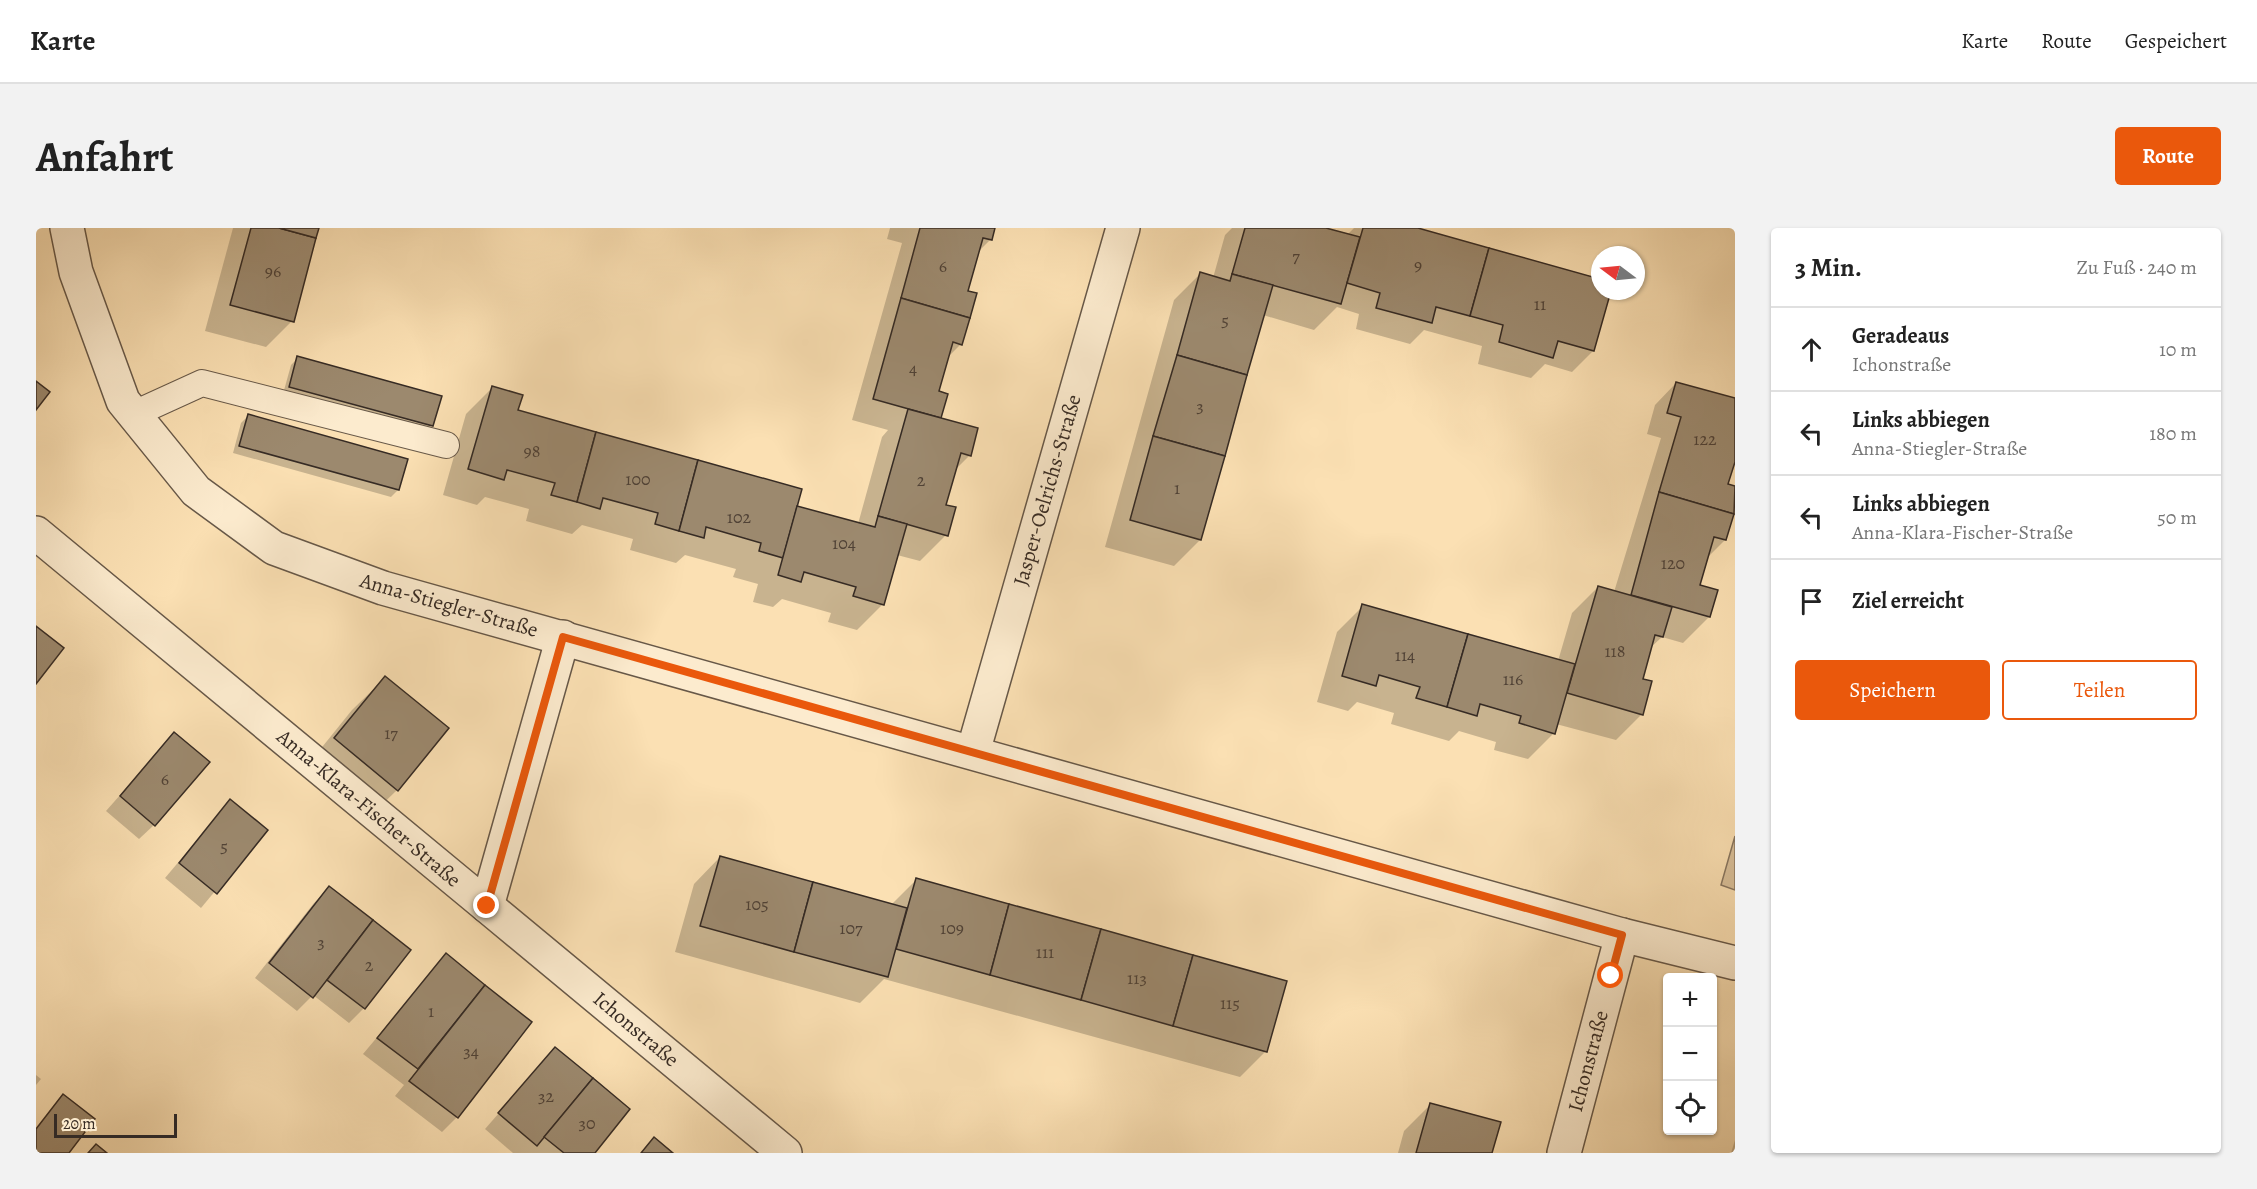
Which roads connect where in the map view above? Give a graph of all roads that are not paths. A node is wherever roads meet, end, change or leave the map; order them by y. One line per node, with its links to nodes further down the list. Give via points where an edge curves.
1 (67, 228): 3 (street, Anna-Stiegler-Straße, via 76,272 123,401)
2 (1123, 228): 7 (street, Jasper-Oelrichs-Straße)
3 (134, 414): 4 (lane, via 202,383); 6 (street, Anna-Stiegler-Straße, via 196,491 274,548 383,588)
4 (446, 445)
5 (36, 533): 8 (street, Anna-Klara-Fischer-Straße)
6 (563, 637): 7 (street, Anna-Stiegler-Straße); 8 (street, Anna-Klara-Fischer-Straße)
7 (973, 752): 9 (street, Anna-Stiegler-Straße)
8 (487, 906): 11 (street, Ichonstraße)
9 (1622, 935): 10 (street, Anna-Stiegler-Straße); 12 (street, Ichonstraße)
10 (1735, 963)
11 (785, 1153)
12 (1564, 1153)

